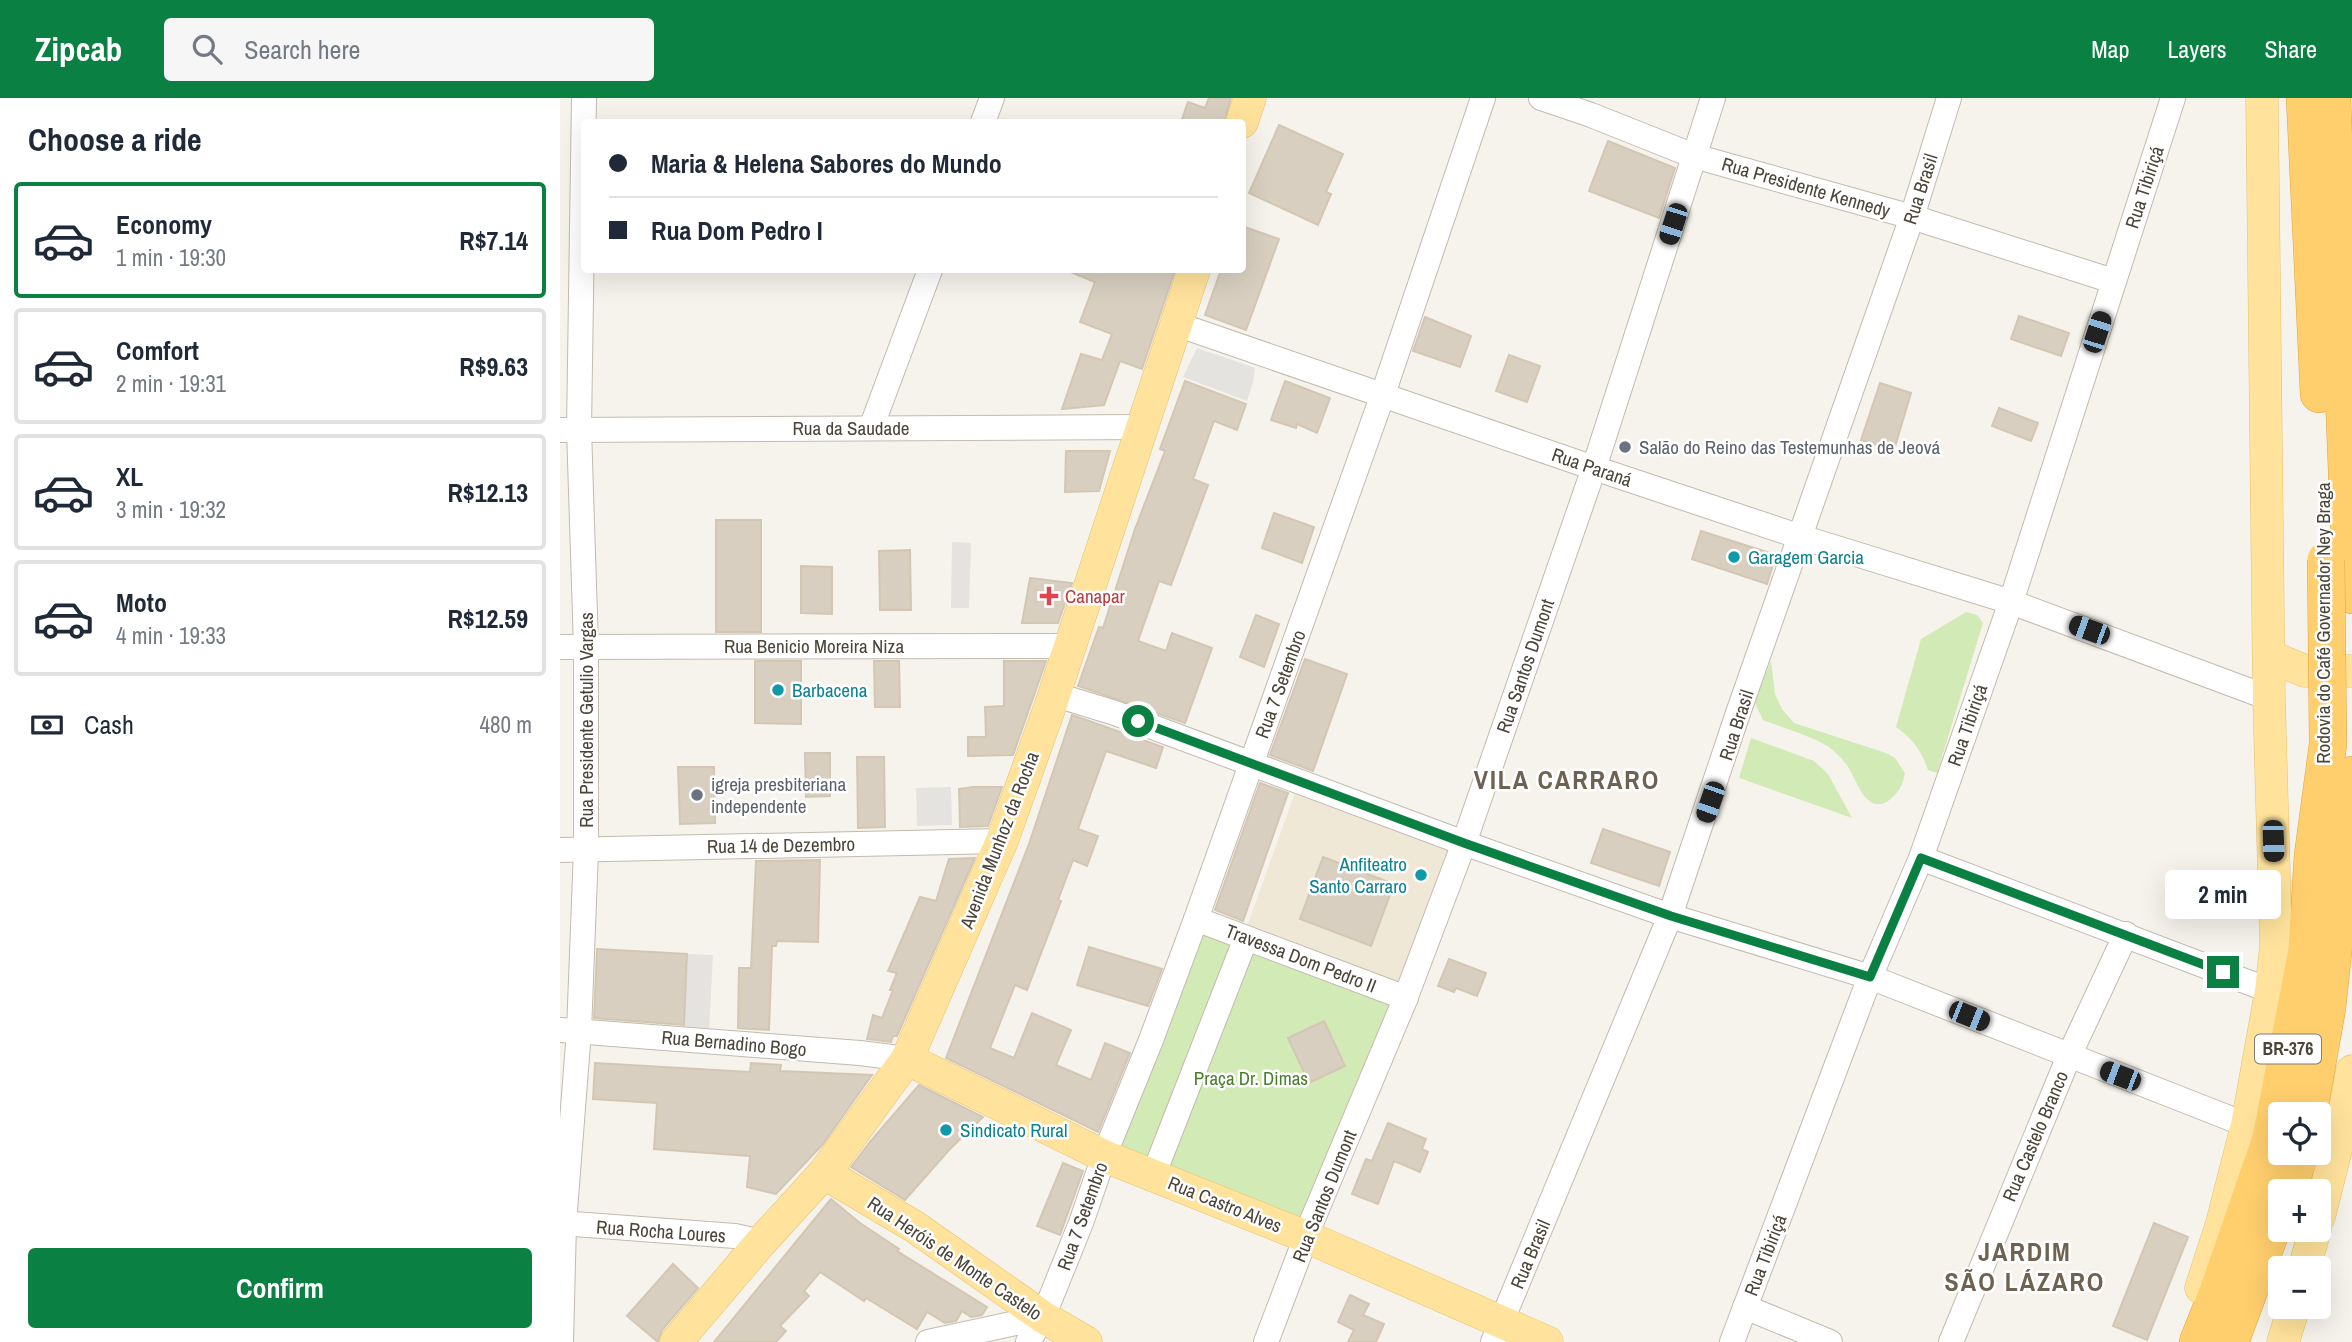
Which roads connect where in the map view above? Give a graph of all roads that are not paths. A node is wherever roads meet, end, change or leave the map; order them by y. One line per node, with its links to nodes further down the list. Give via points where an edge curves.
1 (584, 98): 12 (street, Rua Presidente Getulio Vargas)
2 (992, 98): 13 (street)
3 (1250, 98): 14 (main road)
4 (1483, 98): 23 (street, Rua 7 Setembro)
5 (1541, 98): 16 (street, Rua Presidente Kennedy)
6 (1713, 98): 16 (street, Rua Santos Dumont)
7 (1949, 98): 17 (street, Rua Brasil)
8 (2173, 98): 21 (street, Rua Tibiriçá)
9 (2262, 98): 35 (main road)
10 (2305, 98): 29 (highway, Rodovia do Café Governador Ney Braga / BR-376)
11 (2332, 98): 29 (highway, Rodovia do Café Governador Ney Braga / BR-376)
12 (583, 119)
13 (985, 119)
14 (1243, 119)
15 (581, 145): 18 (street, Rua Presidente Getulio Vargas)
16 (1693, 156): 17 (street, Rua Presidente Kennedy); 27 (street, Rua Santos Dumont)
17 (1912, 217): 21 (street, Rua Presidente Kennedy); 28 (street, Rua Brasil)
18 (575, 239): 26 (street, Rua Presidente Getulio Vargas)
19 (929, 273): 25 (street)
20 (1193, 273): 22 (main road, Avenida Munhoz da Rocha)
21 (2113, 281): 31 (street, Rua Tibiriçá)
22 (1176, 324): 23 (street, Rua Paraná); 24 (main road, Avenida Munhoz da Rocha)
23 (1382, 397): 27 (street, Rua Paraná); 40 (street, Rua 7 Setembro)
24 (1141, 427): 25 (street, Rua da Saudade); 32 (main road, Avenida Munhoz da Rocha)
25 (871, 428): 26 (street, Rua da Saudade)
26 (570, 429): 34 (street, Rua Presidente Getulio Vargas)
27 (1594, 468): 28 (street, Rua Paraná); 43 (street, Rua Santos Dumont)
28 (1801, 537): 31 (street, Rua Paraná); 47 (street, Rua Brasil)
29 (2339, 561): 30 (highway, Rodovia do Café Governador Ney Braga / BR-376); 81 (highway, Rodovia do Café Governador Ney Braga / BR-376, bridge, via 2328,744 2313,855 2307,950 2271,1139)
30 (2352, 595)
31 (2011, 602): 39 (street, Rua Paraná); 46 (street, Rua Tibiriçá)
32 (1068, 646): 34 (street, Rua Benicio Moreira Niza); 38 (main road, Avenida Munhoz da Rocha)
33 (560, 647): 34 (street, Rua Benicio Moreira Niza)
34 (586, 647): 45 (street, Rua Presidente Getulio Vargas)
35 (2269, 656): 36 (main road, via 2305,671); 39 (main road)
36 (2352, 671)
37 (2352, 689): 39 (main road, via 2301,689)
38 (1054, 694): 40 (street); 42 (main road, Avenida Munhoz da Rocha)
39 (2269, 698): 52 (main road, via 2276,946)
40 (1251, 763): 43 (street); 48 (street, Rua 7 Setembro)
41 (2352, 775): 58 (highway, Rodovia do Café Governador Ney Braga / BR-376, via 2327,1008)
42 (1002, 841): 45 (street, Rua 14 de Dezembro); 56 (main road, Avenida Munhoz da Rocha)
43 (1464, 843): 47 (street); 53 (street, Rua Santos Dumont)
44 (560, 850): 45 (street, Rua 14 de Dezembro)
45 (586, 850): 54 (street, Rua Presidente Getulio Vargas)
46 (1921, 858): 49 (street); 51 (street, Rua Tibiriçá)
47 (1671, 916): 51 (street); 70 (street, Rua Brasil)
48 (1196, 919): 50 (street, Travessa Dom Pedro II); 60 (street, Rua 7 Setembro)
49 (2126, 934): 52 (street); 55 (street, Rua Castelo Branco)
50 (1246, 938): 53 (street, Travessa Dom Pedro II); 62 (street)
51 (1870, 977): 55 (street); 68 (street, Rua Tibiriçá)
52 (2271, 990): 59 (main road)
53 (1406, 998): 65 (street, Rua Santos Dumont)
54 (569, 1030): 56 (street, Rua Bernadino Bogo); 64 (street, Rua Presidente Getulio Vargas)
55 (2069, 1056): 59 (street); 79 (street, Rua Castelo Branco)
56 (907, 1059): 60 (main road, Rua Castro Alves); 61 (main road, Avenida Munhoz da Rocha)
57 (2352, 1071): 63 (main road)
58 (2310, 1102)
59 (2247, 1125): 80 (main road, via 2222,1223)
60 (1104, 1156): 62 (main road, Rua Castro Alves); 69 (street, Rua 7 Setembro)
61 (824, 1173): 67 (main road, Avenida Munhoz da Rocha); 69 (main road, Rua Heróis de Monte Castelo, via 915,1227)
62 (1153, 1176): 65 (main road, Rua Castro Alves)
63 (2329, 1179)
64 (562, 1223): 67 (street, Rua Rocha Loures, via 735,1236); 71 (street, Rua Presidente Getulio Vargas)
65 (1307, 1237): 70 (main road, Rua Castro Alves); 75 (street, Rua Santos Dumont)
66 (2268, 1239): 82 (highway)
67 (761, 1242): 72 (main road, Avenida Munhoz da Rocha)
68 (1745, 1307): 77 (street, Rua Tibiriçá); 78 (street)
69 (1036, 1330): 73 (street); 74 (main road, Rua Heróis de Monte Castelo)
70 (1498, 1332): 76 (main road, Rua Castro Alves)
71 (561, 1342)
72 (677, 1342)
73 (928, 1342)
74 (1086, 1342)
75 (1266, 1342)
76 (1547, 1342)
77 (1732, 1342)
78 (1830, 1342)
79 (1951, 1342)
80 (2181, 1342)
81 (2198, 1342)
82 (2230, 1342)

